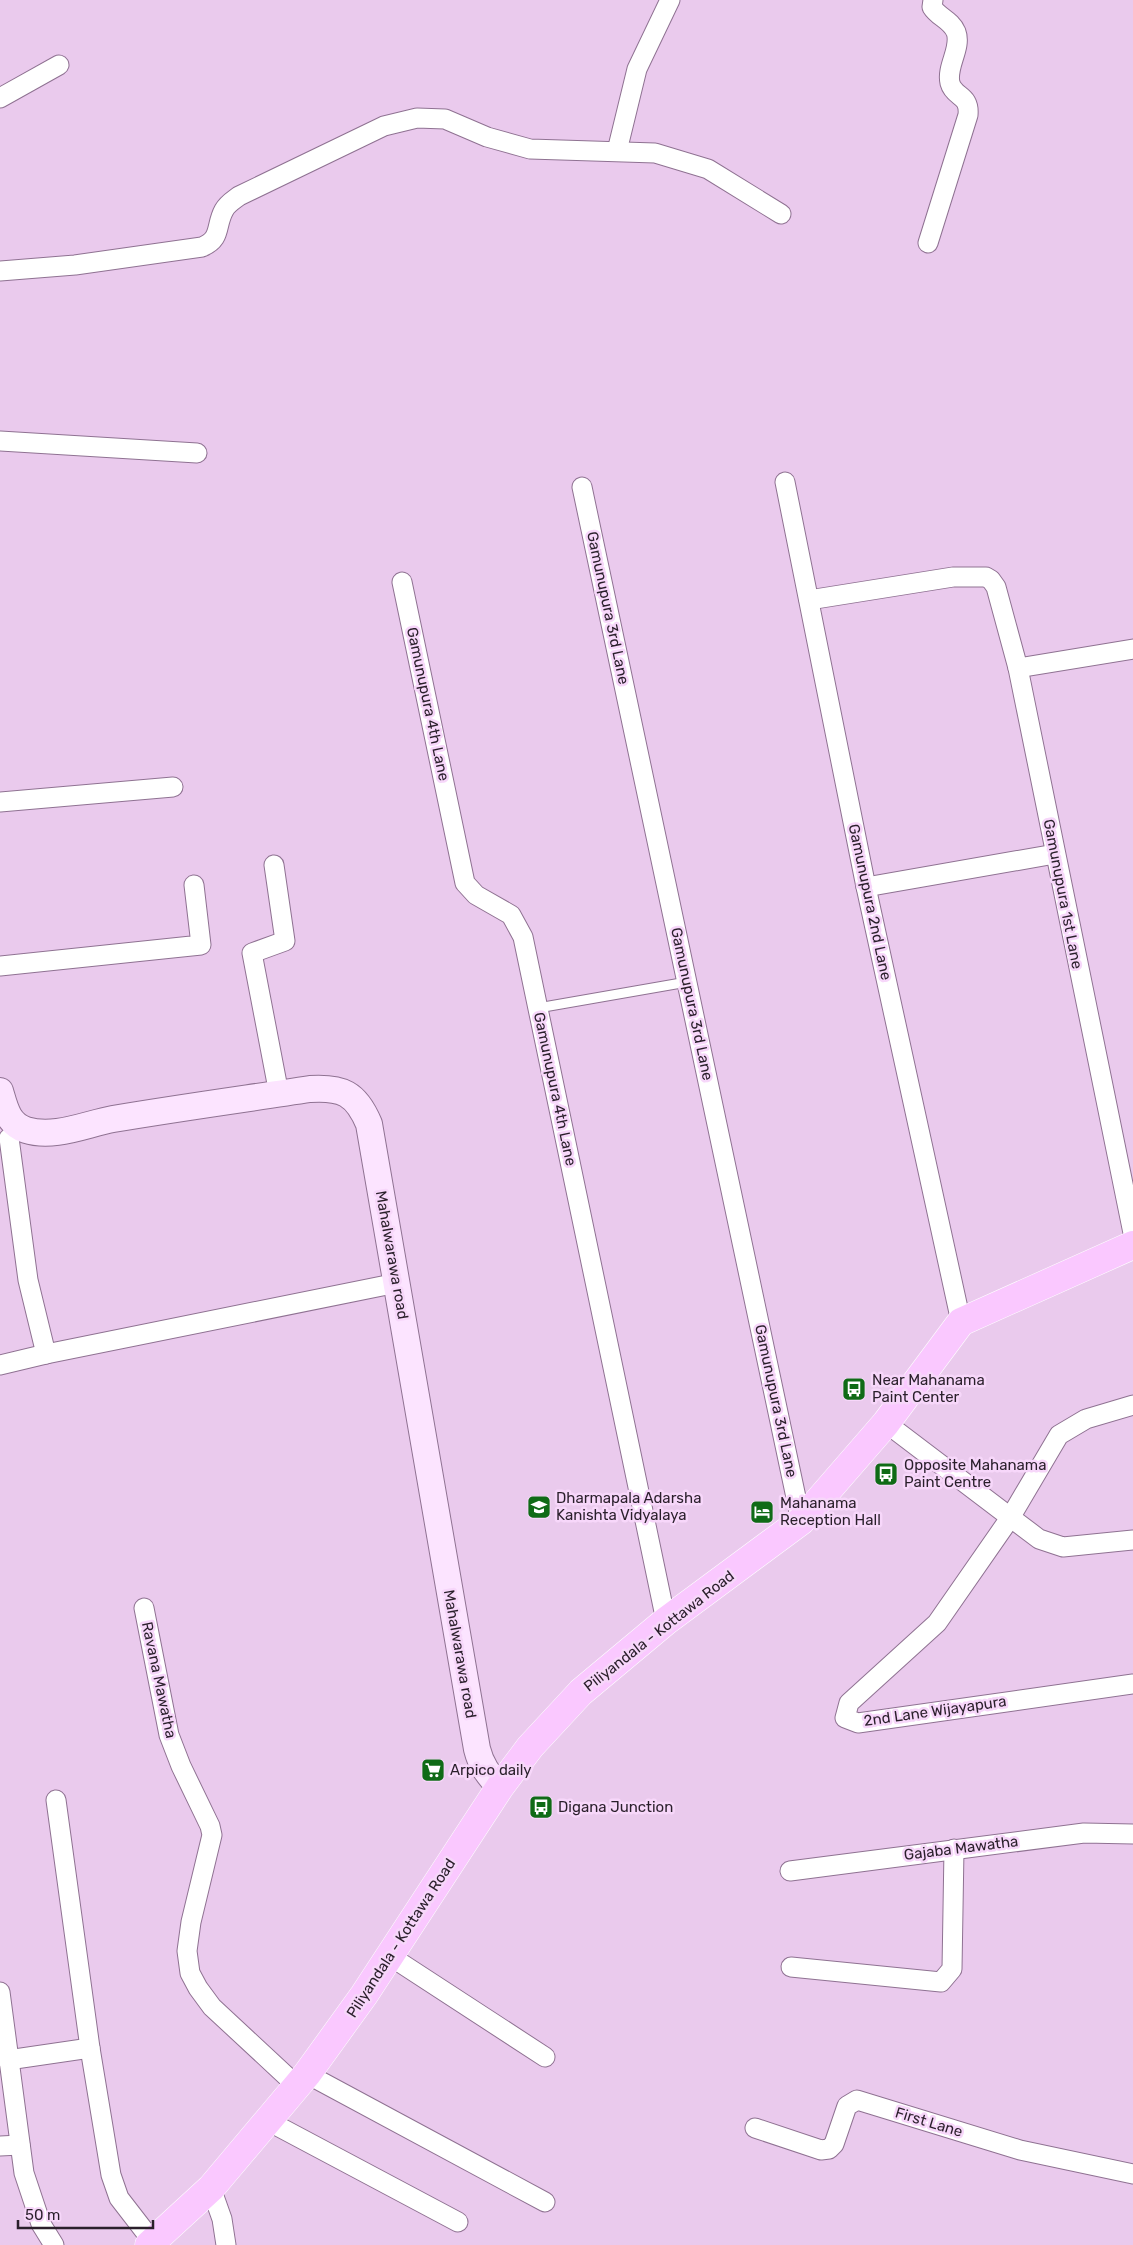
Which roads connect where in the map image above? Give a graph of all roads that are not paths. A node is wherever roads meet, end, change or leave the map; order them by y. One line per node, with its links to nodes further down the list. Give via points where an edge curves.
1 (670, 0): 5 (street, via 637,69)
2 (933, 0): 7 (street, via 935,12 952,25 957,34 950,84 969,106)
3 (59, 65): 4 (street)
4 (0, 98)
5 (617, 151): 6 (street, via 655,153 708,169); 8 (street, via 530,150 487,137 445,119 417,118 384,126 239,196 224,210 215,238 202,247 75,265)
6 (781, 214)
7 (928, 243)
8 (0, 271)
9 (0, 441): 10 (street)
10 (197, 453)
11 (785, 482): 14 (street, Gamunupura 2nd Lane)
12 (582, 487): 24 (street, Gamunupura 3rd Lane)
13 (402, 582): 25 (street, Gamunupura 4th Lane, via 465,883 476,895 511,915 523,937)
14 (809, 600): 16 (street, Gamunupura 1st Lane, via 953,577 986,577 996,586); 22 (street, Gamunupura 2nd Lane)
15 (1133, 649): 16 (street)
16 (1018, 668): 19 (street, Gamunupura 1st Lane)
17 (173, 787): 18 (street)
18 (0, 802)
19 (1054, 854): 22 (street); 29 (street, Gamunupura 1st Lane)
20 (274, 865): 27 (street, via 285,941 252,953)
21 (194, 885): 23 (street, via 201,945)
22 (866, 887): 32 (street, Gamunupura 2nd Lane)
23 (0, 966)
24 (687, 982): 25 (lane); 38 (street, Gamunupura 3rd Lane)
25 (538, 1008): 41 (street, Gamunupura 4th Lane)
26 (0, 1091): 28 (street, via 8,1116)
27 (279, 1094): 28 (street, Mahalwarawa road, via 111,1120 62,1131); 31 (street, Mahalwarawa road, via 330,1088 344,1092 363,1108 369,1124)
28 (9, 1135): 33 (street, via 28,1280)
29 (1133, 1233)
30 (1133, 1245): 32 (main road, Piliyandala - Kottawa Road)
31 (397, 1283): 33 (street); 43 (street, Mahalwarawa road, via 477,1749 480,1762)
32 (961, 1322): 36 (main road, Piliyandala - Kottawa Road)
33 (46, 1354): 34 (street)
34 (0, 1365)
35 (1133, 1405): 37 (street, 2nd Lane Wijayapura, via 1086,1419 1059,1435)
36 (886, 1423): 37 (street); 38 (main road, Piliyandala - Kottawa Road)
37 (1010, 1518): 39 (street, via 1039,1539 1063,1547); 42 (street, 2nd Lane Wijayapura, via 937,1623 848,1703 845,1718 858,1723)
38 (801, 1521): 41 (main road, Piliyandala - Kottawa Road)
39 (1133, 1540)
40 (144, 1608): 54 (street, Ravana Mawatha, via 169,1735 212,1835 191,1922 187,1951 190,1973 212,2007)
41 (666, 1621): 43 (main road, Piliyandala - Kottawa Road, via 581,1692 530,1747)
42 (1133, 1684)
43 (500, 1787): 48 (main road, Piliyandala - Kottawa Road)
44 (56, 1800): 51 (street)
45 (1133, 1834): 46 (street, Gajaba Mawatha, via 1084,1834)
46 (954, 1849): 47 (street, Gajaba Mawatha); 49 (street, via 952,1969 941,1982)
47 (790, 1871)
48 (390, 1956): 52 (street); 54 (main road, Piliyandala - Kottawa Road)
49 (791, 1967)
50 (0, 1992): 53 (street)
51 (90, 2048): 53 (street); 63 (street, via 111,2175 119,2198)
52 (545, 2056)
53 (8, 2060): 57 (street)
54 (302, 2080): 55 (main road, Piliyandala - Kottawa Road); 61 (street, Ravana Mawatha)
55 (268, 2121): 60 (main road, Piliyandala - Kottawa Road); 62 (street)
56 (755, 2128): 59 (street, First Lane, via 821,2150 829,2149 834,2144 847,2106 857,2100 1020,2150)
57 (20, 2145): 58 (street); 64 (street, via 30,2197 40,2224)
58 (0, 2146)
59 (1133, 2174)
60 (211, 2188): 63 (main road, Piliyandala - Kottawa Road); 65 (street, via 222,2219)
61 (544, 2202)
62 (458, 2222)
63 (151, 2243)
64 (54, 2245)
65 (226, 2245)

